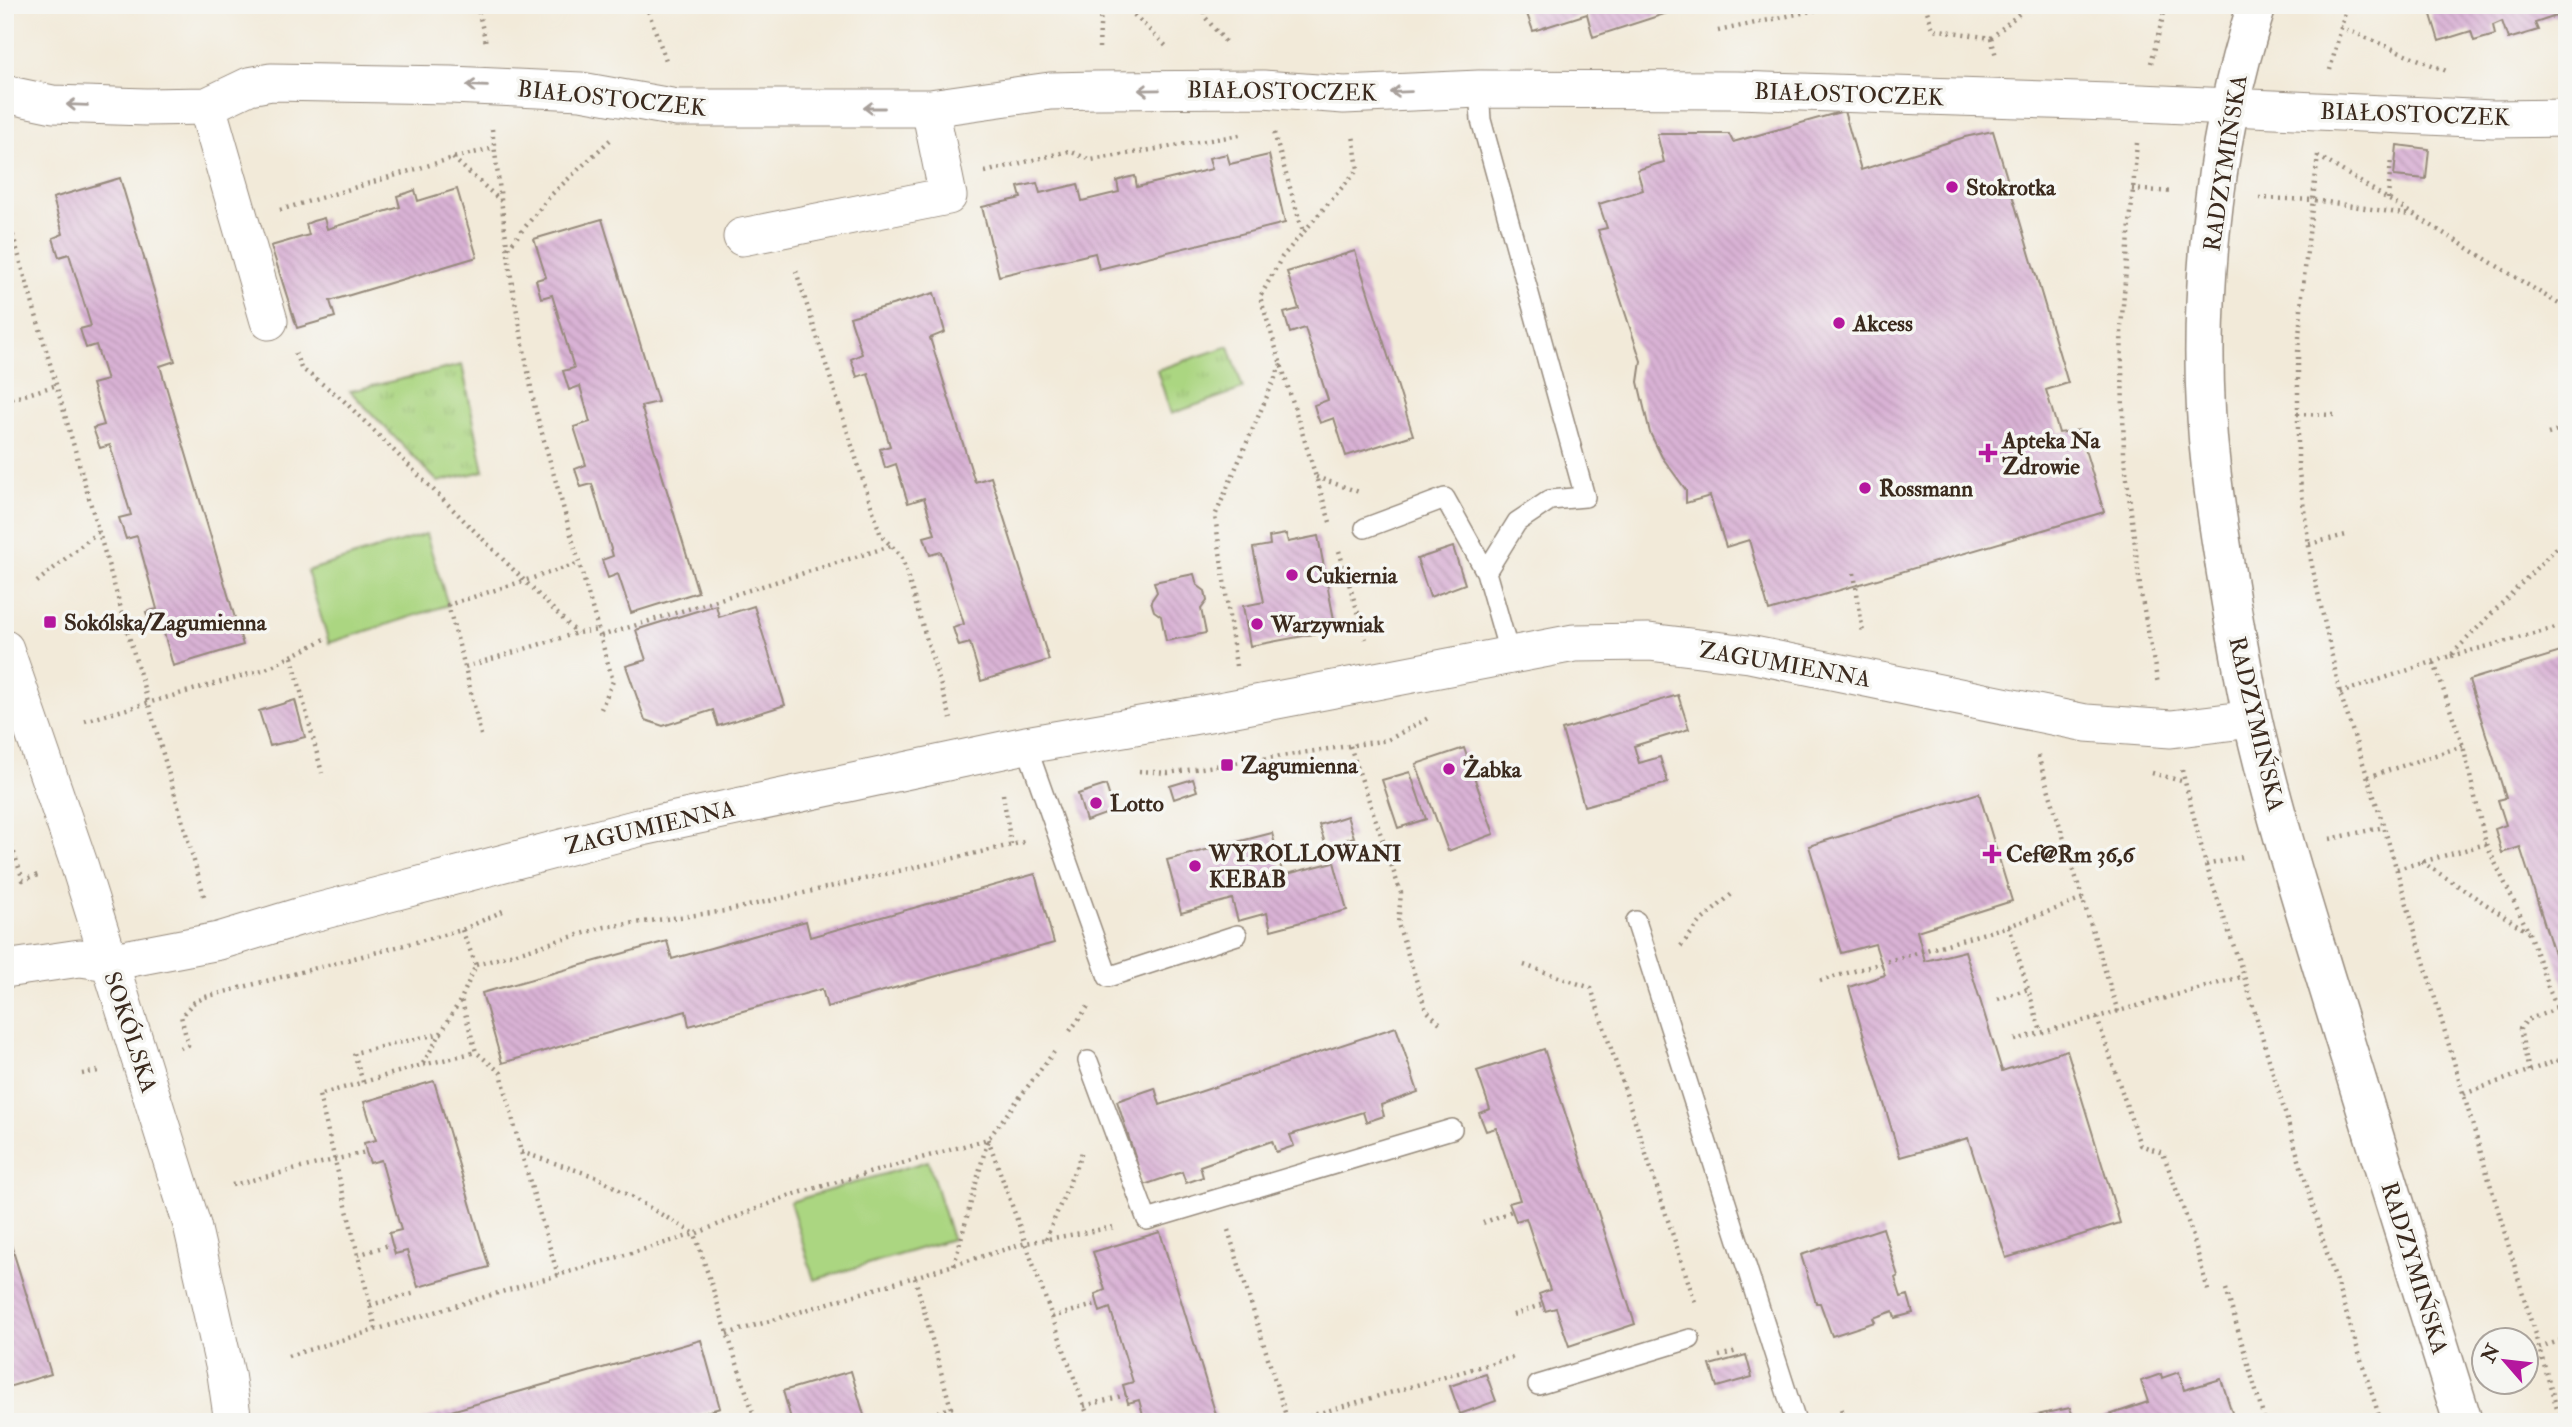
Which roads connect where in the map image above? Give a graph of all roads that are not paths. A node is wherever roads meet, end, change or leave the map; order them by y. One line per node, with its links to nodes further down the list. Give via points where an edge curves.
1 (2257, 5): 5 (street, RADZYMIŃSKA)
2 (1474, 89): 5 (street, BIAŁOSTOCZEK, via 1737,90); 6 (street, BIAŁOSTOCZEK, one-way to 6, via 1344,95 1263,89 1051,91); 11 (lane, via 1586,496 1550,500 1517,522)
3 (5, 94): 4 (street, BIAŁOSTOCZEK, one-way to 3, via 53,104)
4 (207, 106): 6 (street, BIAŁOSTOCZEK, one-way to 4, via 665,106 581,91 271,82 249,86); 9 (street)
5 (2230, 106): 7 (street, BIAŁOSTOCZEK, via 2493,118); 14 (street, RADZYMIŃSKA, via 2207,290 2205,370 2212,478)
6 (930, 108): 8 (street, via 948,196)
7 (2565, 133)
8 (742, 237)
9 (270, 321)
10 (1365, 528): 11 (lane, via 1445,498)
11 (1486, 572): 13 (lane)
12 (5, 649): 18 (street, SOKÓLSKA)
13 (1510, 656): 14 (street, ZAGUMIENNA, via 1574,643 1649,642 1749,654 2085,723 2171,729); 15 (street, ZAGUMIENNA)
14 (2252, 719): 26 (street, RADZYMIŃSKA, via 2286,848)
15 (1026, 745): 17 (lane, via 1108,977); 18 (street, ZAGUMIENNA, via 638,828 219,941)
16 (1636, 921): 25 (lane)
17 (1237, 935)
18 (109, 962): 19 (street, ZAGUMIENNA, via 80,958); 24 (street, SOKÓLSKA, via 192,1225)
19 (5, 969)
20 (1088, 1061): 21 (lane, via 1147,1220)
21 (1452, 1129)
22 (1690, 1339): 23 (lane)
23 (1538, 1385)
24 (233, 1422)
25 (1796, 1422)
26 (2463, 1422)

